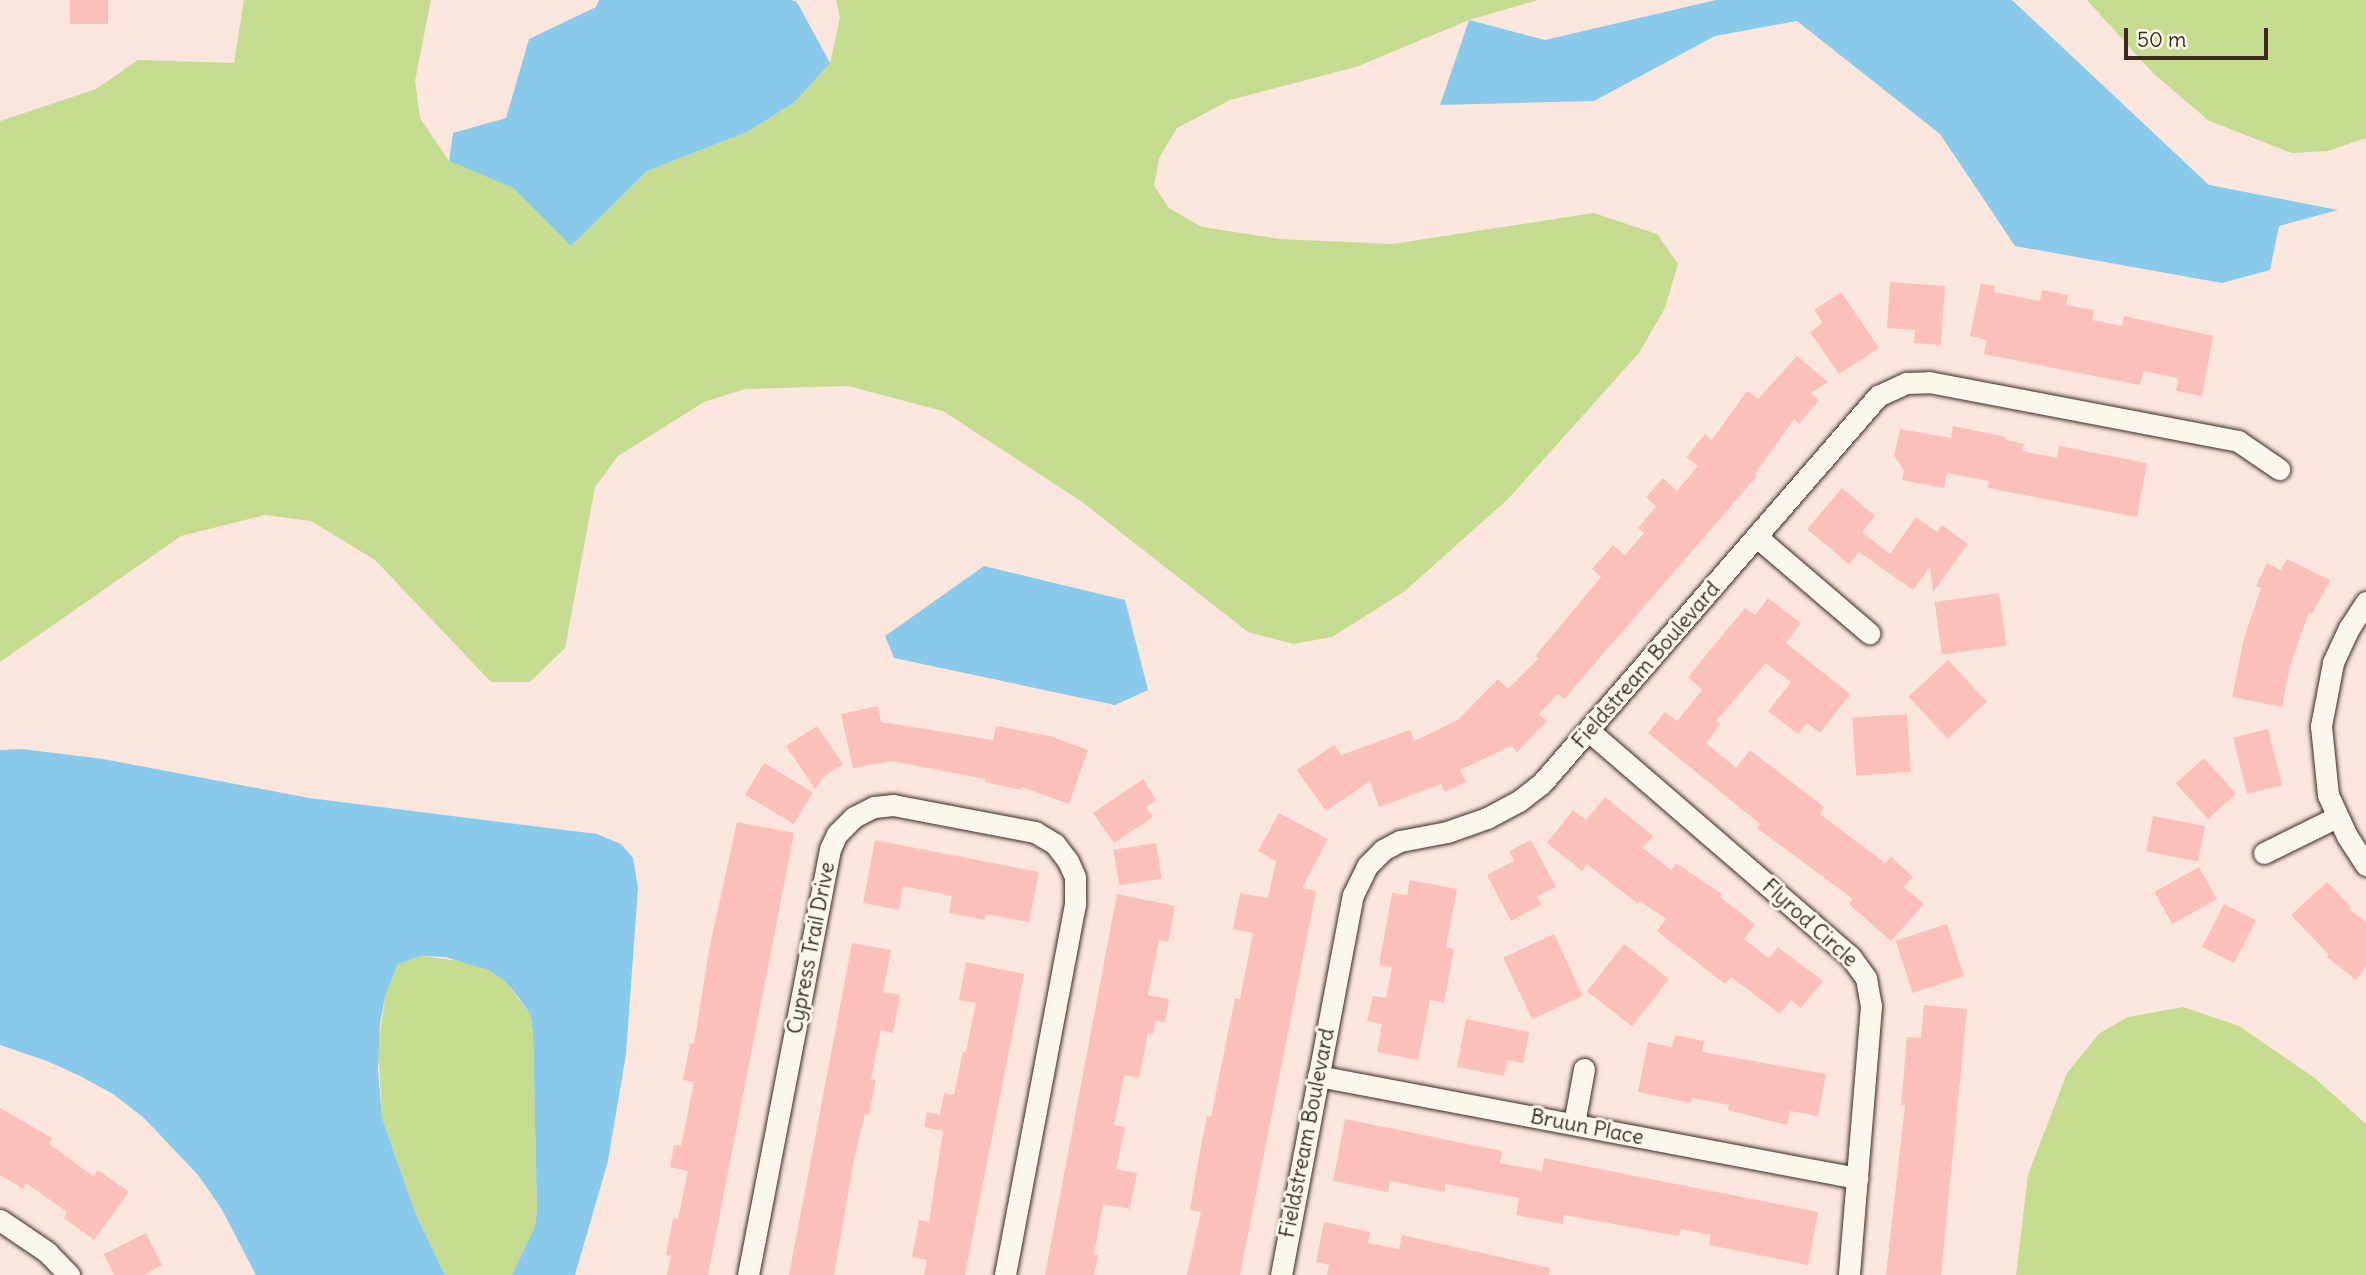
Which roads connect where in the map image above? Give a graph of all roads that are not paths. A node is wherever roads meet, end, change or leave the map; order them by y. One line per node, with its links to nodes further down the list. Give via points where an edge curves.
1 (2279, 469): 2 (street, Fieldstream Boulevard, via 2238,441 1929,382 1906,383 1872,401)
2 (1757, 537): 4 (street); 5 (street, Fieldstream Boulevard)
3 (2366, 602): 6 (street, via 2337,652 2324,698 2324,772)
4 (1869, 633)
5 (1589, 730): 10 (street, Fieldstream Boulevard, via 1553,772 1519,801 1478,823 1399,841 1371,859 1353,895); 12 (street, Flyrod Circle, via 1861,970 1871,999)
6 (2337, 817): 7 (street); 8 (street)
7 (2264, 853)
8 (2366, 865)
9 (1584, 1069): 11 (street)
10 (1318, 1076): 11 (street, Bruun Place); 17 (street, Fieldstream Boulevard)
11 (1574, 1124): 12 (street, Bruun Place)
12 (1857, 1178): 18 (street, Flyrod Circle)
13 (0, 1220): 14 (street, via 47,1252)
14 (69, 1275)
15 (748, 1275): 16 (street, Cypress Trail Drive, via 830,849 853,817 874,807 893,805 1035,832 1055,844 1075,877 1075,904)
16 (1005, 1275)
17 (1281, 1275)
18 (1849, 1275)

